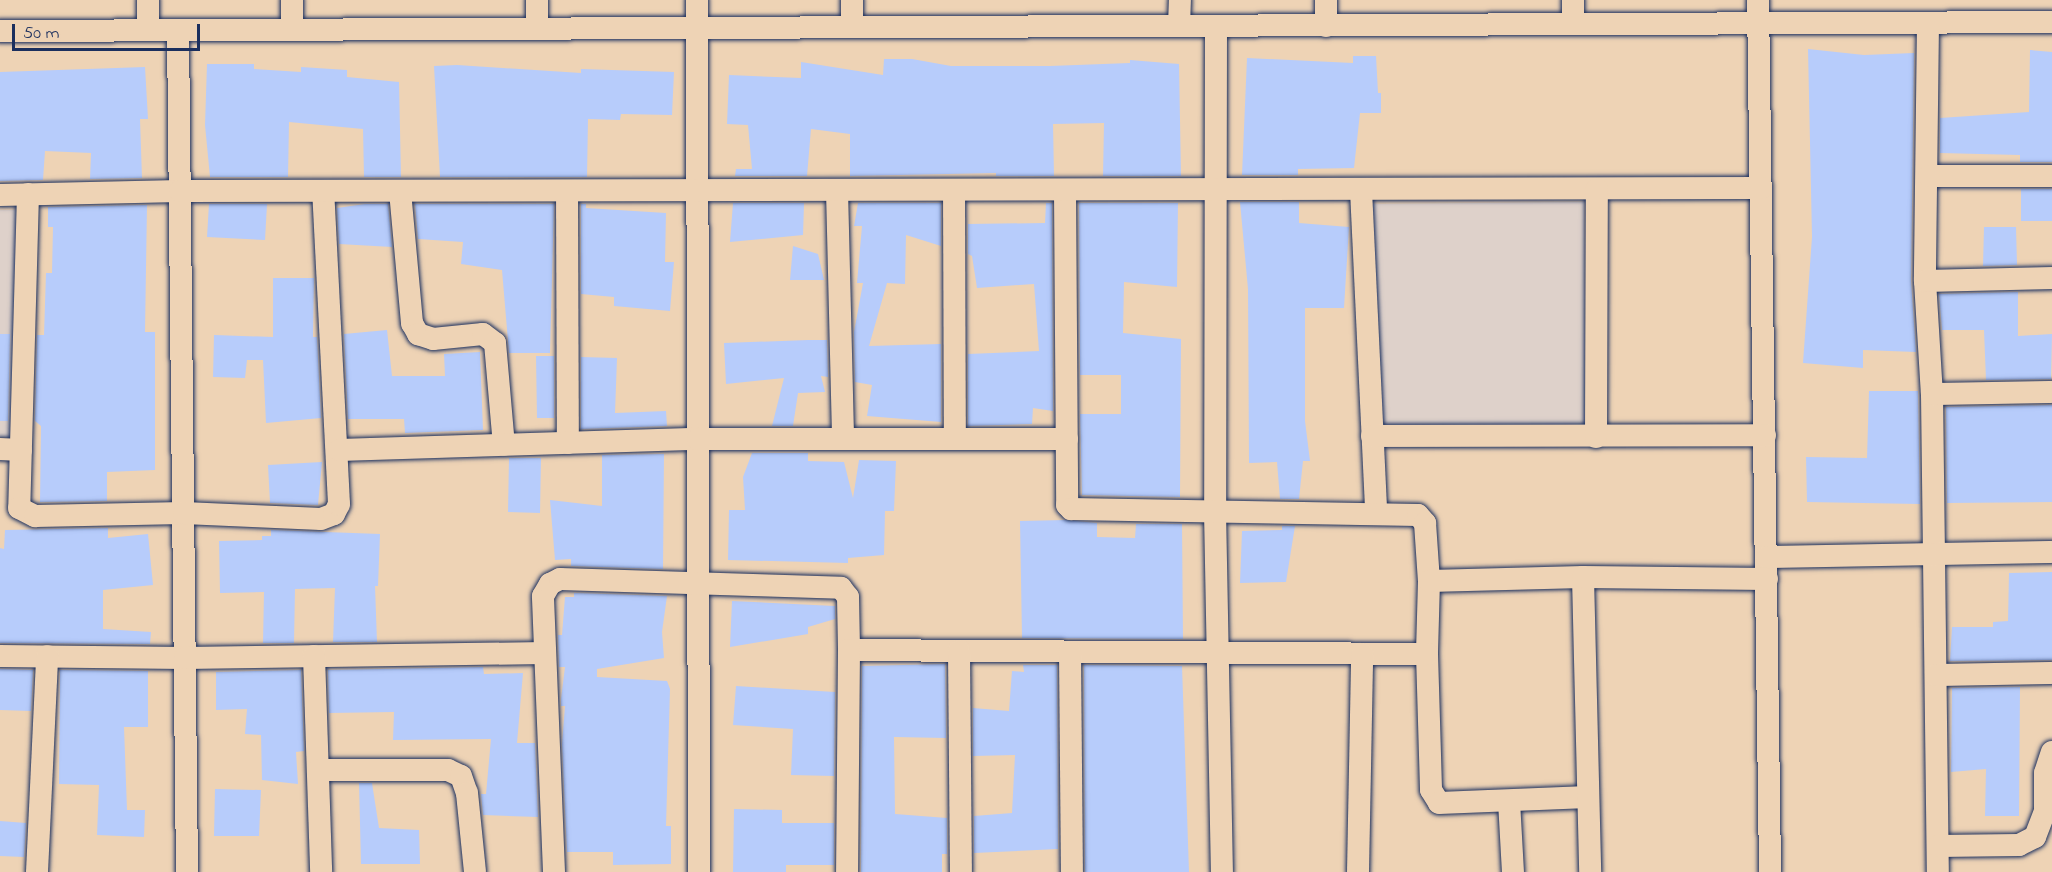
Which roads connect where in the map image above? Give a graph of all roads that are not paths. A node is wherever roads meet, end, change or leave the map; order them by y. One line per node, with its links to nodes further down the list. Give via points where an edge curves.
1 (148, 0): 20 (street)
2 (292, 0): 22 (street)
3 (537, 0): 19 (street)
4 (697, 0): 18 (street)
5 (852, 0): 17 (street)
6 (1180, 0): 14 (street)
7 (1326, 0): 16 (street)
8 (1573, 0): 12 (street)
9 (1758, 0): 13 (street)
10 (2052, 22): 11 (street)
11 (1928, 23): 13 (street); 24 (street)
12 (1573, 24): 13 (street); 16 (street)
13 (1759, 24): 26 (street)
14 (1179, 26): 15 (street); 17 (street)
15 (1216, 26): 16 (street); 37 (street)
16 (1326, 26)
17 (852, 27): 18 (street)
18 (697, 28): 19 (street); 36 (street)
19 (537, 29): 22 (street)
20 (148, 30): 21 (street); 23 (street)
21 (178, 30): 22 (street); 34 (street)
22 (292, 30)
23 (0, 31)
24 (1929, 176): 25 (street); 41 (street)
25 (2052, 176)
26 (1761, 188): 27 (street); 45 (street)
27 (1597, 189): 33 (street); 46 (street)
28 (323, 190): 29 (street); 34 (street); 54 (street)
29 (400, 190): 35 (street); 52 (street, via 412,323 418,334 433,339 483,334 495,343)
30 (837, 190): 31 (street); 36 (street); 48 (street)
31 (954, 190): 32 (street); 49 (street)
32 (1065, 190): 37 (street); 50 (street)
33 (1361, 190): 37 (street); 44 (street)
34 (180, 191): 38 (street); 56 (street)
35 (567, 191): 36 (street); 51 (street)
36 (697, 191): 47 (street)
37 (1216, 191): 55 (street)
38 (28, 194): 39 (street); 53 (street)
39 (0, 195)
40 (2052, 278): 41 (street)
41 (1925, 281): 43 (street)
42 (2052, 392): 43 (street)
43 (1932, 394): 59 (street)
44 (1372, 435): 46 (street); 57 (street)
45 (1765, 435): 46 (street); 60 (street)
46 (1596, 437)
47 (698, 439): 48 (street); 51 (street); 63 (street)
48 (843, 439): 49 (street)
49 (955, 439): 50 (street)
50 (1067, 439): 55 (street, via 1067,505 1071,509)
51 (568, 443): 52 (street)
52 (504, 445): 54 (street)
53 (11, 450): 56 (street, via 19,508 26,514)
54 (339, 450): 56 (street, via 339,504 334,514 321,519)
55 (1215, 511): 57 (street); 68 (street)
56 (184, 513): 74 (street)
57 (1376, 514): 62 (street, via 1418,515 1425,523)
58 (2052, 552): 59 (street)
59 (1933, 554): 60 (street); 76 (street)
60 (1767, 568): 61 (street); 95 (street)
61 (1582, 577): 62 (street); 79 (street)
62 (1430, 581): 70 (street)
63 (700, 585): 64 (street, via 841,588 848,597); 67 (street, via 560,579 550,584 543,596); 87 (street)
64 (849, 650): 65 (street); 88 (street)
65 (959, 651): 66 (street); 89 (street)
66 (1071, 652): 68 (street); 90 (street)
67 (545, 653): 73 (street); 86 (street)
68 (1221, 653): 69 (street); 91 (street)
69 (1362, 654): 70 (street); 92 (street)
70 (1427, 654): 80 (street, via 1431,790 1439,803)
71 (0, 656): 72 (street)
72 (47, 656): 74 (street); 82 (street)
73 (314, 656): 74 (street); 78 (street)
74 (185, 658): 83 (street)
75 (2052, 673): 76 (street)
76 (1936, 675): 81 (street)
77 (2052, 752): 81 (street, via 2045,773 2045,811 2035,837 2019,845)
78 (318, 770): 84 (street); 85 (street, via 448,770 461,776 467,793)
79 (1588, 796): 80 (street); 94 (street)
80 (1509, 801): 93 (street)
81 (1938, 846): 96 (street)
82 (37, 872)
83 (187, 872)
84 (321, 872)
85 (475, 872)
86 (554, 872)
87 (699, 872)
88 (847, 872)
89 (961, 872)
90 (1072, 872)
91 (1222, 872)
92 (1359, 872)
93 (1513, 872)
94 (1590, 872)
95 (1770, 872)
96 (1938, 872)

